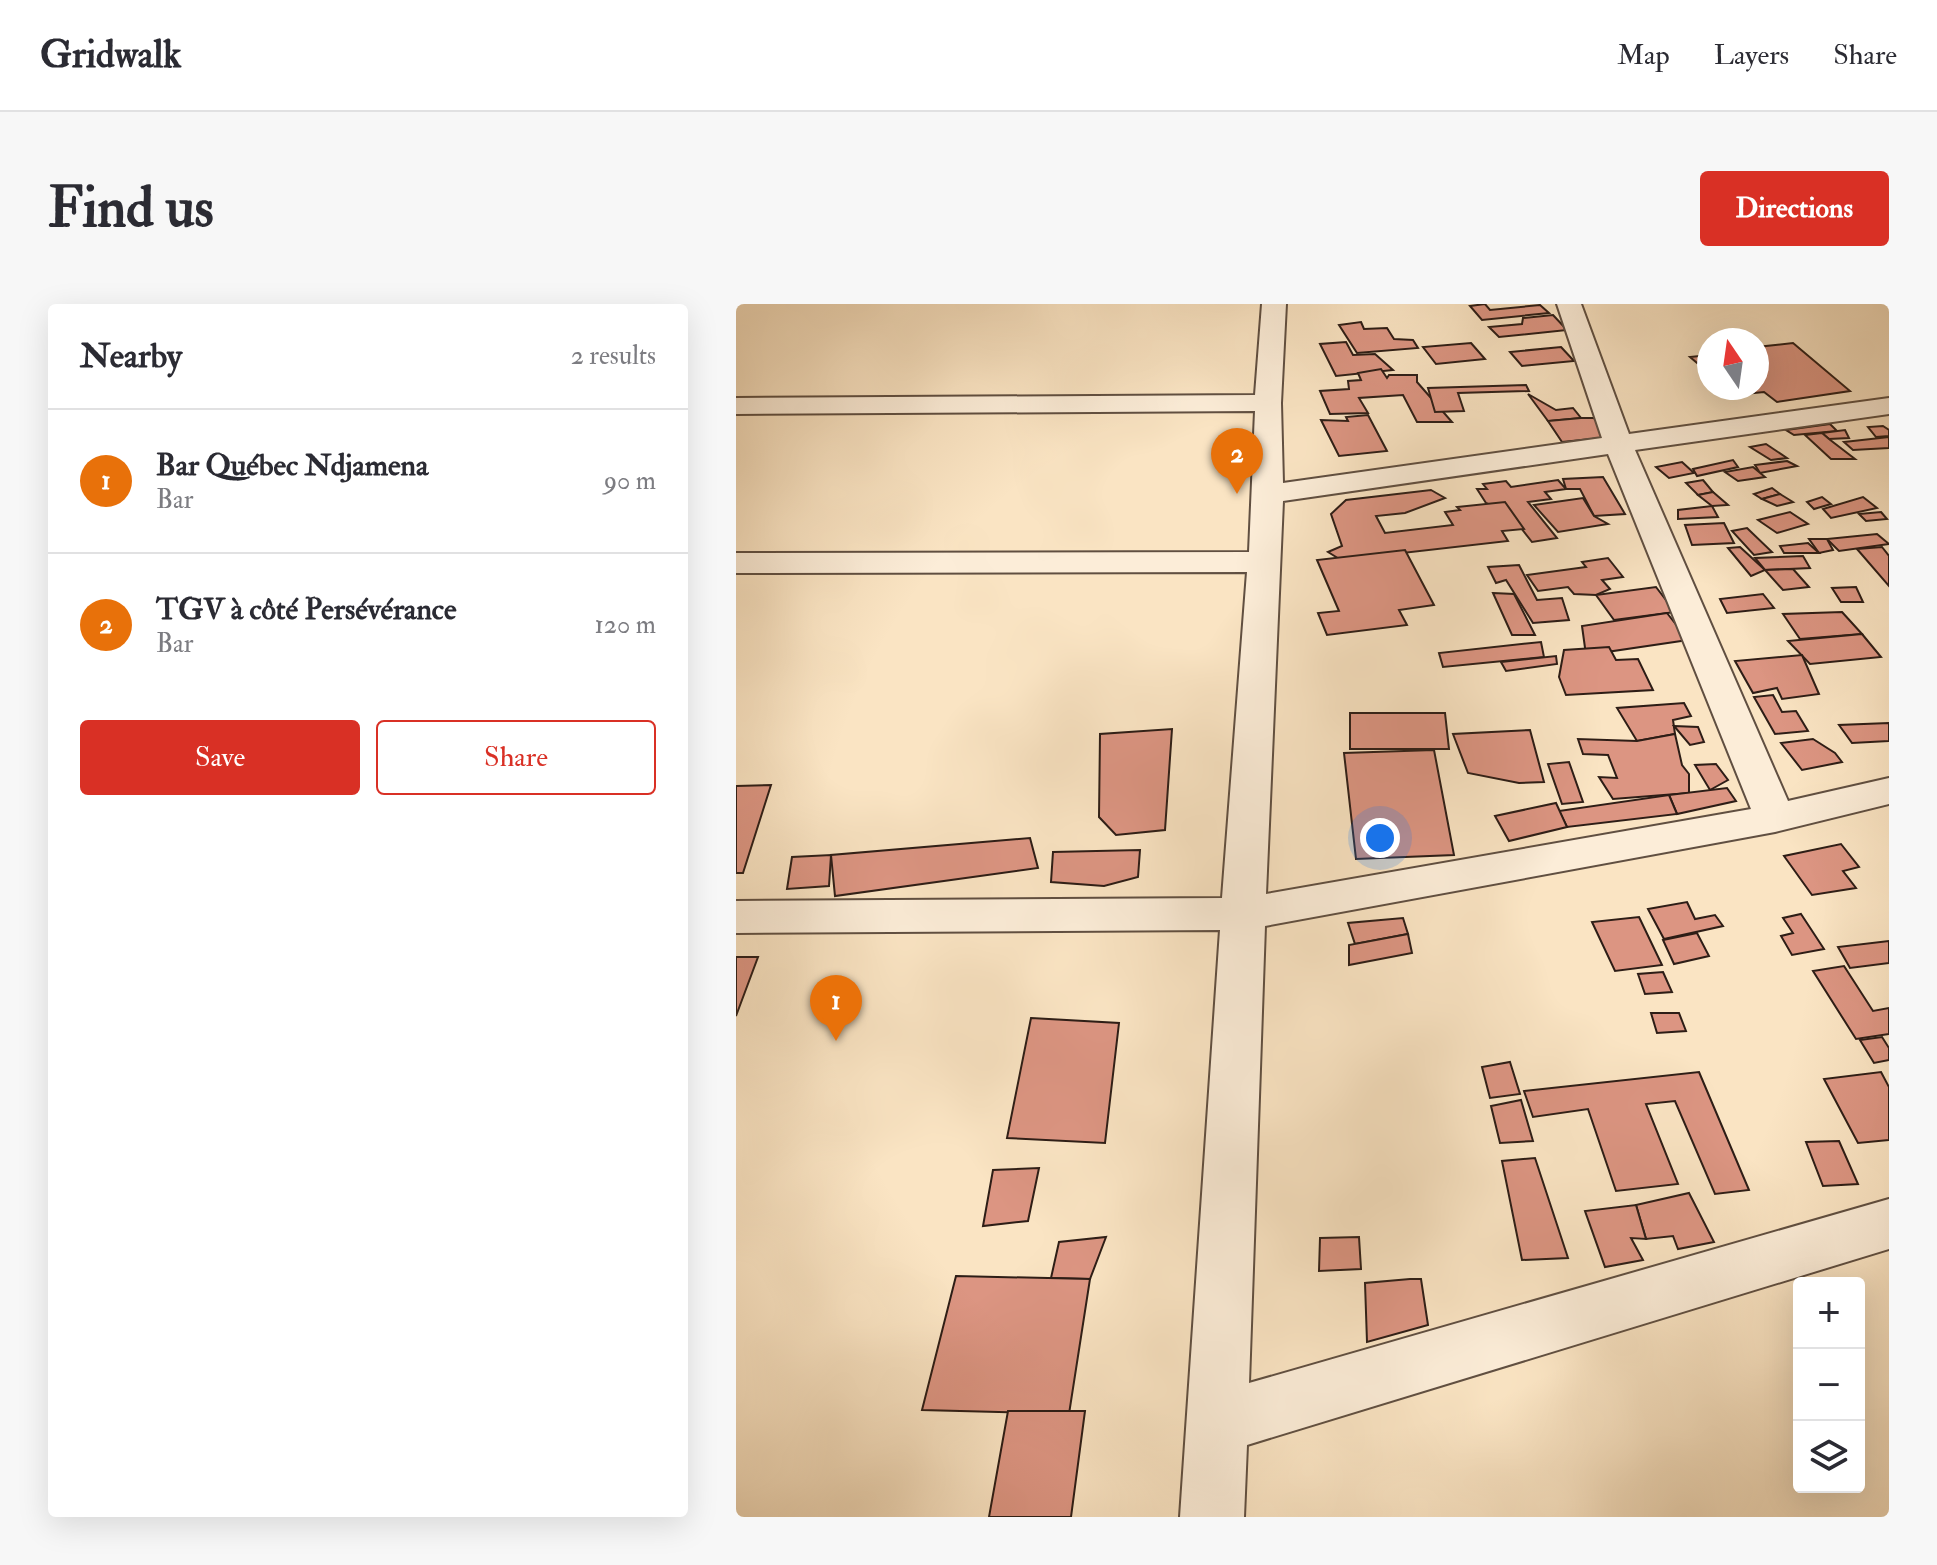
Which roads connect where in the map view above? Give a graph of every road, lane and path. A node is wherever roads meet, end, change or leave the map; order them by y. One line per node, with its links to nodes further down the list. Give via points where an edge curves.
1 (1274, 304): 3 (street)
2 (1569, 304): 6 (street)
3 (1268, 403): 4 (street); 7 (street)
4 (736, 406)
5 (1889, 406): 6 (street)
6 (1619, 446): 7 (street); 11 (street)
7 (1268, 494): 8 (street)
8 (1265, 562): 9 (street); 12 (street)
9 (736, 563)
10 (1889, 791): 11 (street)
11 (1775, 818): 12 (street)
12 (1243, 914): 13 (street); 15 (street)
13 (736, 917)
14 (1889, 1224): 15 (street)
15 (1217, 1423): 16 (street)
16 (1212, 1517)

